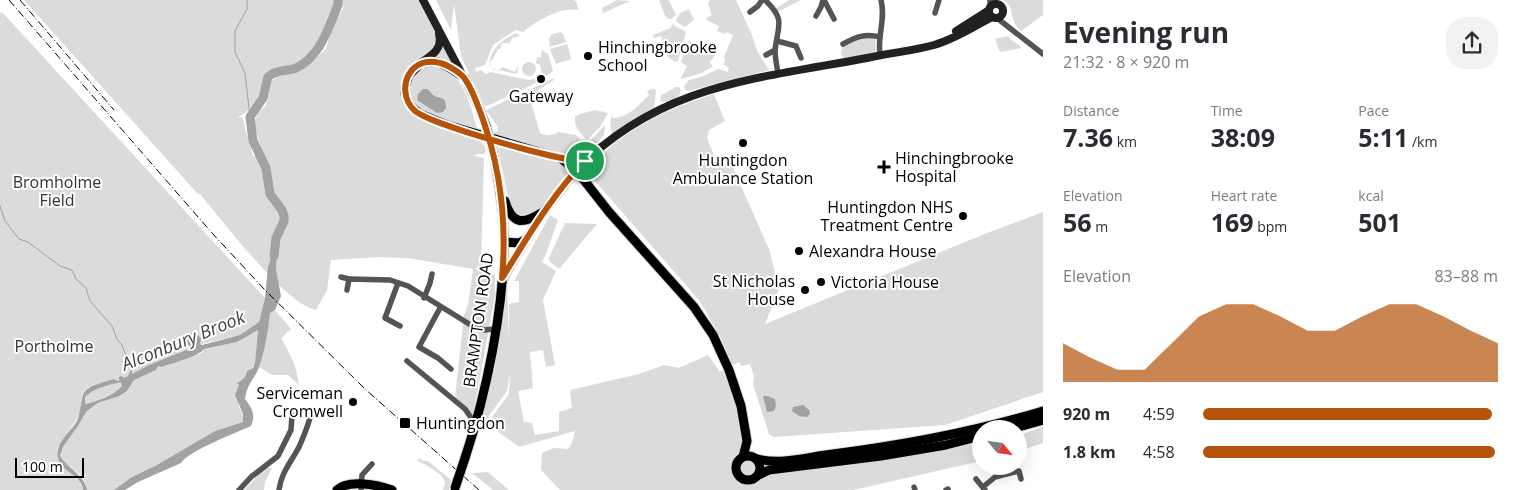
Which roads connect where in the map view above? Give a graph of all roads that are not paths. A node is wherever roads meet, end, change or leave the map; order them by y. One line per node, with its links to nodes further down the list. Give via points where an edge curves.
1 (423, 0): 11 (street)
2 (824, 0): 9 (street); 10 (street)
3 (881, 0): 12 (street, via 884,12)
4 (939, 0): 8 (street)
5 (767, 1): 7 (street); 13 (street, via 780,22)
6 (994, 9): 17 (street, via 1007,25); 18 (street, via 936,45)
7 (750, 12)
8 (935, 13)
9 (816, 16)
10 (834, 19)
11 (437, 27): 20 (street, via 438,49); 22 (street)
12 (880, 36): 14 (street, via 869,34); 18 (street)
13 (777, 41): 15 (street); 19 (street, via 796,46)
14 (843, 44)
15 (775, 50): 16 (street); 21 (street)
16 (766, 54)
17 (1043, 54)
18 (880, 55): 21 (street)
19 (801, 58)
20 (421, 63): 22 (main road, via 444,64); 23 (main road, via 409,75 405,87 410,106 420,114)
21 (778, 74): 24 (street, via 708,90 668,104 627,127)
22 (464, 78): 26 (main road, BRAMPTON ROAD, bridge, via 486,126)
23 (560, 158): 24 (street); 25 (main road)
24 (585, 161): 25 (street)
25 (576, 170): 27 (main road); 49 (main road, via 694,307 713,335 741,406)
26 (500, 187): 27 (main road, via 508,212 516,219 526,221); 29 (main road, BRAMPTON ROAD)
27 (544, 211): 28 (main road)
28 (525, 240): 29 (main road); 33 (main road)
29 (504, 242): 33 (main road, BRAMPTON ROAD)
30 (432, 274): 36 (street)
31 (341, 277): 32 (street)
32 (349, 278): 34 (street, via 375,278); 35 (street)
33 (502, 278): 39 (main road, BRAMPTON ROAD)
34 (398, 283): 36 (street); 38 (street, via 383,321)
35 (347, 290)
36 (424, 298): 37 (street)
37 (440, 308): 39 (street, via 474,327); 41 (street, via 418,349 438,358 444,368)
38 (400, 326)
39 (496, 329): 46 (main road, BRAMPTON ROAD)
40 (407, 361): 46 (street)
41 (451, 369)
42 (1043, 411): 52 (main road, via 944,437)
43 (292, 415): 62 (street, via 291,430 278,456)
44 (310, 418): 63 (street, via 280,481)
45 (1043, 420): 47 (main road)
46 (477, 421): 61 (main road, BRAMPTON ROAD, bridge)
47 (1028, 424)
48 (972, 438): 52 (main road, via 946,445)
49 (747, 441): 50 (main road); 51 (main road)
50 (743, 457): 51 (main road); 56 (main road, via 736,466 738,475 748,481)
51 (755, 458): 52 (main road, via 777,462); 56 (main road, via 760,465)
52 (836, 458): 56 (main road, via 769,470)
53 (372, 464): 59 (street)
54 (1002, 475): 60 (street)
55 (1020, 475): 58 (street)
56 (759, 476)
57 (976, 479): 60 (street)
58 (1021, 479)
59 (362, 483): 64 (main road); 65 (main road)
60 (984, 488)
61 (455, 489)
62 (239, 490)
63 (279, 490)
64 (337, 490)
65 (392, 490)

